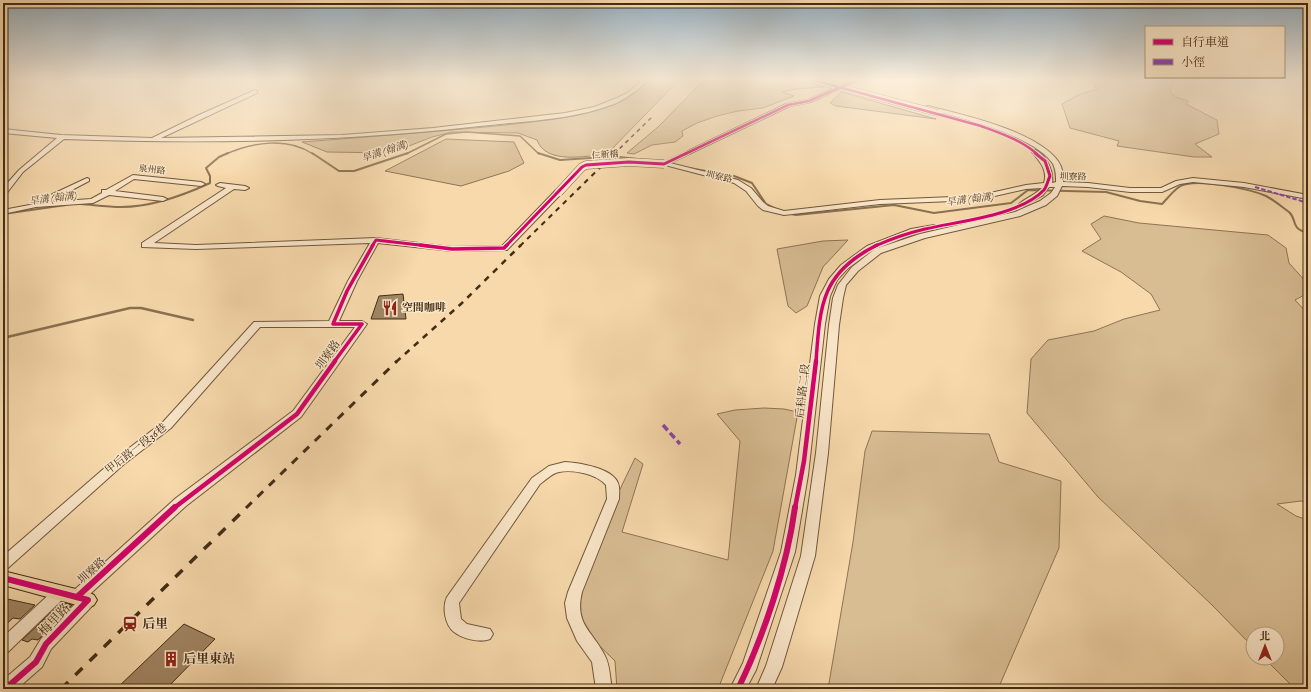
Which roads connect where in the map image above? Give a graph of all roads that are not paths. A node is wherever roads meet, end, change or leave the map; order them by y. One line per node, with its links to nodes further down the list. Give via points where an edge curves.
1 (211, 112): 10 (street)
2 (570, 112): 10 (street, via 546,117 370,134)
3 (577, 112): 10 (street, via 547,118 358,136)
4 (773, 112): 11 (street)
5 (935, 112): 16 (street, bridge, via 990,128 1033,150 1048,166)
6 (943, 112): 14 (street, bridge, via 978,121 1037,146 1055,162 1059,170)
7 (3, 128): 9 (street)
8 (3, 132): 9 (street)
9 (64, 136): 10 (street); 19 (street, via 21,171)
10 (154, 139)
11 (664, 164): 16 (street, 圳寮路, via 742,183 764,208 772,212 880,202 977,198); 26 (street, 仁新橋, bridge, via 629,162 582,167 504,248 452,249)
12 (87, 180): 23 (street)
13 (201, 184): 20 (street, 泉州路, via 133,177)
14 (1060, 184): 16 (street, 圳寮路); 21 (street, 圳寮路, via 1162,190 1178,182 1204,180); 25 (street, via 1054,194 1043,203)
15 (220, 185): 17 (street)
16 (1048, 185): 25 (street, via 1034,199)
17 (232, 187): 18 (street); 26 (street, via 145,245 196,247)
18 (245, 188)
19 (3, 192)
20 (105, 192): 22 (street); 23 (street, 泉州路, via 93,201)
21 (1308, 197)
22 (163, 199)
23 (36, 206): 24 (street, 泉州路)
24 (3, 212)
25 (1012, 212): 35 (street, 后科路二段, via 914,231 876,246 844,267 833,279 825,296 820,324 802,475 788,552 750,665); 36 (street, via 878,251 855,269 842,285 834,325 822,453 808,556 774,668)
26 (376, 240): 27 (street, 圳寮路, via 346,292)
27 (333, 324): 28 (street, 甲后路一段36巷, via 257,324 167,425 119,462); 30 (street, 圳寮路, via 362,324 297,414 181,502)
28 (3, 564)
29 (3, 578): 30 (main road)
30 (75, 596): 32 (street); 33 (street, 梅里路, via 36,662)
31 (485, 634): 34 (street, via 465,632 457,628 452,617 452,602 536,482 551,469 560,467 572,467 606,477 612,484 613,499 572,603 574,618 582,636 599,659)
32 (3, 647)
33 (5, 689)
34 (604, 689)
35 (738, 689)
36 (764, 689)

